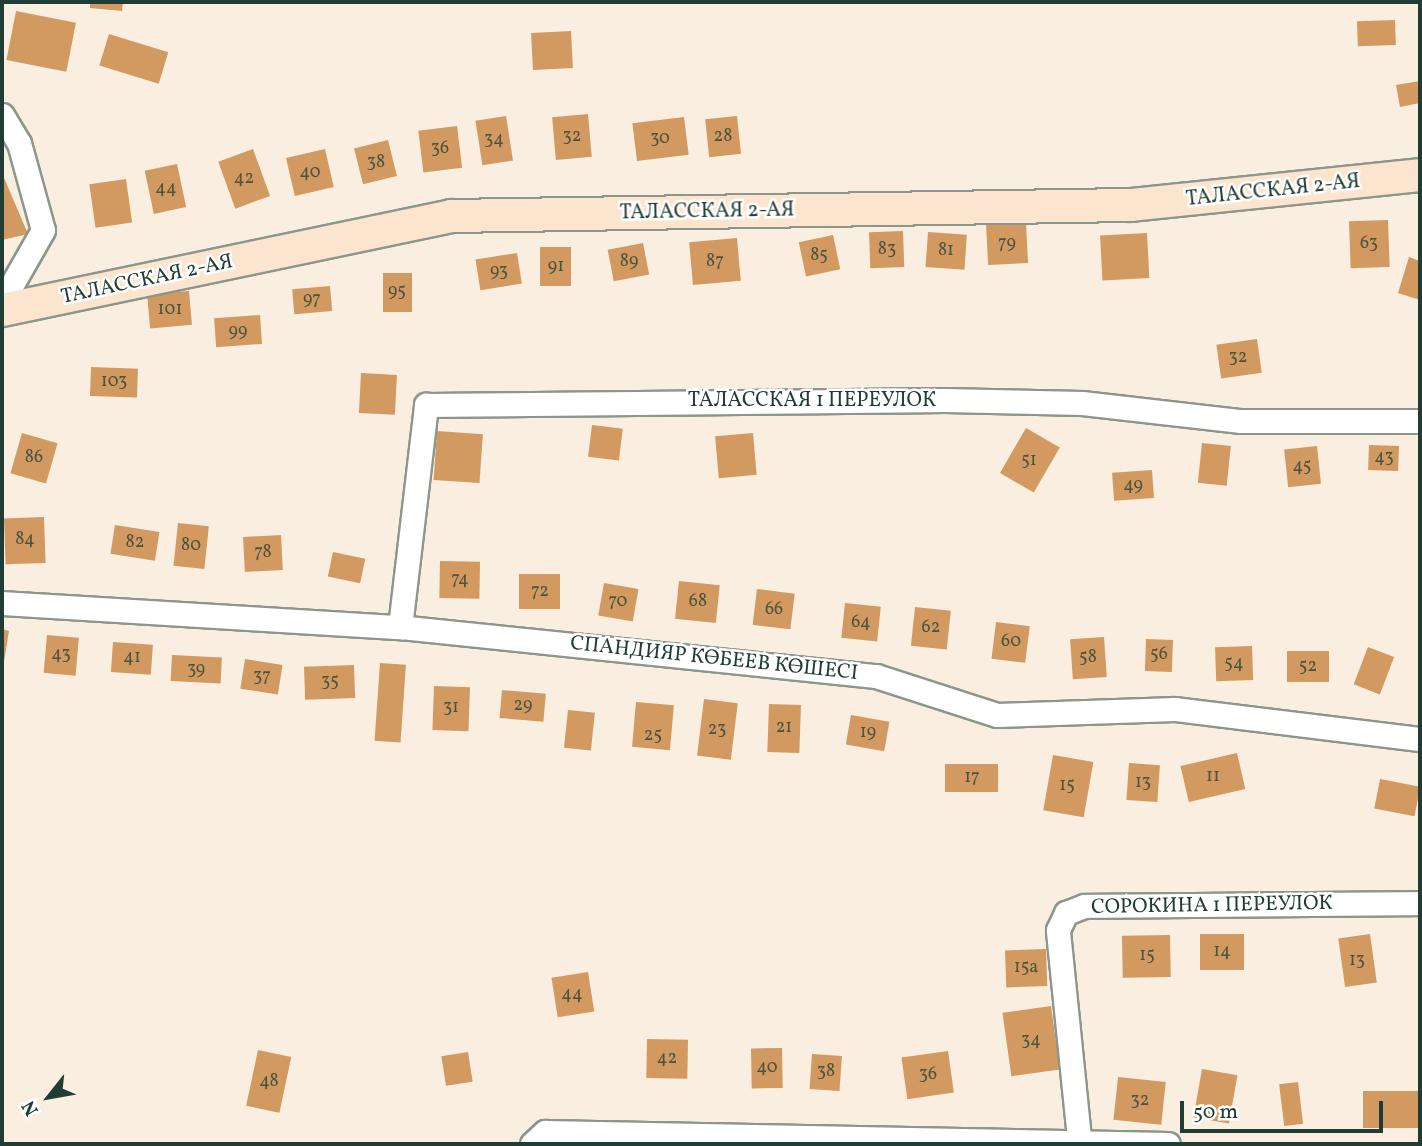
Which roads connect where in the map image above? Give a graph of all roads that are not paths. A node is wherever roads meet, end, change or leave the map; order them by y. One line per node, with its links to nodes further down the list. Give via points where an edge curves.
1 (2, 115): 3 (street, via 19,143 43,230)
2 (1420, 176): 4 (street, ТАЛАССКАЯ 2-АЯ, via 1131,205 451,216)
3 (2, 302)
4 (2, 310)
5 (1420, 421): 7 (street, ТАЛАССКАЯ 1 ПЕРЕУЛОК, via 1241,421 1082,403 945,400 426,405)
6 (2, 603): 7 (street, СПАНДИЯР КӨБЕЕВ КӨШЕСІ)
7 (400, 627): 8 (street, СПАНДИЯР КӨБЕЕВ КӨШЕСІ, via 876,676 997,715 1175,709)
8 (1420, 739)
9 (1420, 903): 10 (street, СОРОКИНА 1 ПЕРЕУЛОК, via 1084,906 1066,913 1058,930)
10 (1079, 1138): 11 (street, via 545,1132); 12 (street)
11 (532, 1144)
12 (1168, 1144)

